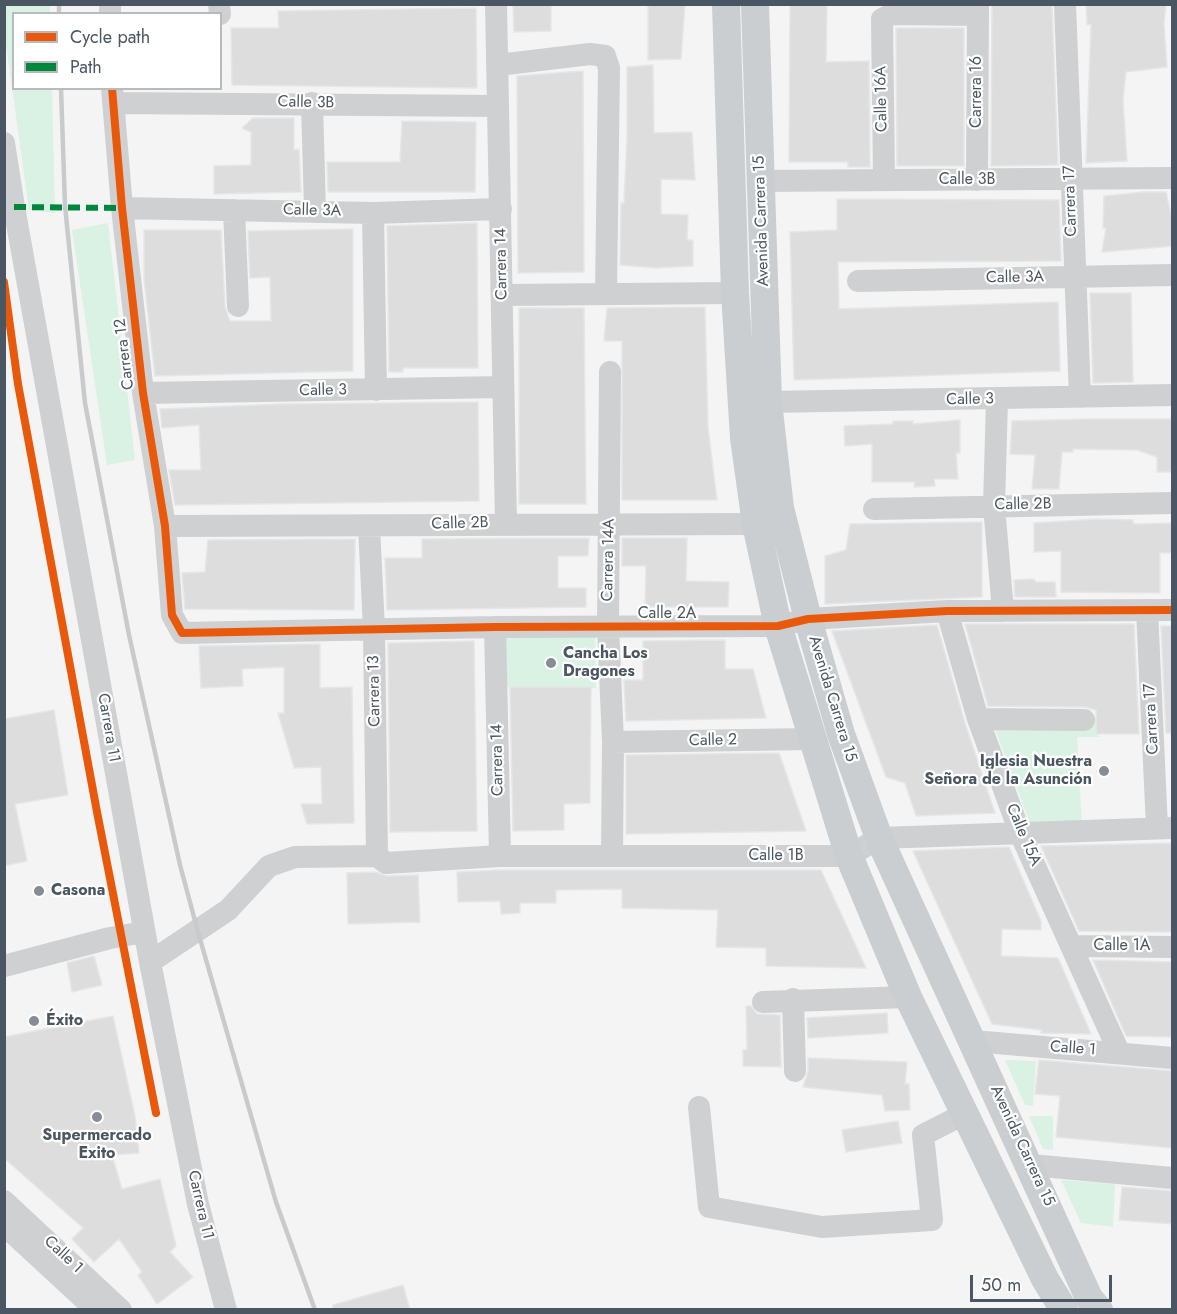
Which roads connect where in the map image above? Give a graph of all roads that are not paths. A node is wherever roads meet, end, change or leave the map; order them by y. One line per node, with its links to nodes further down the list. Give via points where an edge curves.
1 (496, 4): 6 (street, Carrera 14)
2 (726, 4): 27 (main road, Avenida Carrera 15)
3 (755, 4): 16 (main road, Avenida Carrera 15)
4 (1065, 4): 13 (street, Carrera 17)
5 (978, 10): 14 (street, Calle 16A, via 892,14 882,19); 15 (street, Carrera 16)
6 (498, 64): 10 (street, Carrera 14); 26 (street, via 590,54 605,56 609,68)
7 (113, 96): 8 (street, Calle 3B); 18 (street, Carrera 12)
8 (220, 96): 9 (street, Calle 3B)
9 (312, 103): 10 (street, Calle 3B); 21 (street)
10 (498, 106): 19 (street, Carrera 14)
11 (4, 143): 17 (street, Carrera 11)
12 (1173, 178): 13 (street, Calle 3B)
13 (1070, 179): 15 (street, Calle 3B); 24 (street, Carrera 17)
14 (884, 180): 15 (street, Calle 3B); 16 (street, Calle 3B)
15 (977, 180)
16 (761, 181): 37 (main road, Avenida Carrera 15)
17 (9, 208): 67 (street, Carrera 11)
18 (122, 208): 20 (street, Calle 3A); 33 (street, Carrera 12)
19 (501, 209): 22 (street, Calle 3A); 28 (street, Carrera 14)
20 (234, 210): 21 (street, Calle 3A); 29 (street)
21 (315, 210): 22 (street, Calle 3A)
22 (373, 213): 32 (street)
23 (1173, 275): 24 (street, Calle 3A)
24 (1075, 276): 25 (street, Calle 3A); 35 (street, Carrera 17)
25 (858, 281)
26 (606, 293): 27 (street); 28 (street)
27 (735, 293): 43 (main road, Avenida Carrera 15, via 744,438)
28 (502, 295): 31 (street, Carrera 14)
29 (238, 306)
30 (610, 372): 41 (street, Carrera 14A)
31 (503, 387): 32 (street, Calle 3); 42 (street, Carrera 14)
32 (376, 390): 33 (street, Calle 3)
33 (143, 393): 44 (street, Carrera 12)
34 (1173, 394): 35 (street, Calle 3)
35 (1080, 397): 36 (street, Calle 3)
36 (997, 400): 37 (street, Calle 3); 39 (street)
37 (768, 402): 51 (main road, Avenida Carrera 15, via 780,508)
38 (1173, 503): 39 (street, Calle 2B)
39 (994, 506): 40 (street, Calle 2B); 49 (street)
40 (874, 509)
41 (610, 522): 42 (street, Calle 2B); 43 (street, Calle 2B); 54 (street, Carrera 14A)
42 (506, 523): 45 (street, Calle 2B)
43 (756, 524): 52 (main road, Avenida Carrera 15)
44 (165, 526): 45 (street, Calle 2B); 50 (street, Carrera 12)
45 (369, 526): 55 (street, Carrera 13)
46 (1147, 610): 47 (street, Calle 2A); 49 (street, Calle 2A); 60 (street, Carrera 17)
47 (1173, 610)
48 (947, 611): 49 (street, Calle 2A); 51 (street, Calle 2A); 56 (street, Calle 15A)
49 (1003, 611)
50 (172, 615): 55 (street, Calle 2A, via 182,633)
51 (808, 619): 52 (street, Calle 2A); 62 (main road, Avenida Carrera 15, via 841,734)
52 (778, 626): 54 (street, Calle 2A); 58 (main road, Avenida Carrera 15)
53 (495, 627): 54 (street, Calle 2A); 55 (street, Calle 2A); 65 (street, Carrera 14)
54 (608, 627): 59 (street, Carrera 14A)
55 (374, 629): 64 (street, Carrera 13)
56 (978, 719): 57 (street); 61 (street, Calle 15A)
57 (1084, 720)
58 (813, 740): 59 (street, Calle 2); 66 (main road, Avenida Carrera 15)
59 (613, 742): 63 (street, Carrera 14A)
60 (1165, 828): 61 (street)
61 (1020, 832): 62 (street); 68 (street, Calle 15A)
62 (879, 838): 66 (street); 75 (main road, Avenida Carrera 15)
63 (612, 855): 65 (street, Calle 1B); 66 (street, Calle 1B)
64 (376, 856): 65 (street, Calle 1B, via 386,863); 70 (street, Calle 1B, via 295,857 269,866 228,910)
65 (500, 856)
66 (849, 856): 72 (main road, Avenida Carrera 15)
67 (144, 932): 70 (street, Carrera 11); 71 (street)
68 (1072, 946): 69 (street, Calle 1A); 76 (street, Calle 15A)
69 (1173, 947)
70 (150, 962): 87 (street, Carrera 11, via 198,1204)
71 (4, 966)
72 (908, 997): 73 (street); 80 (main road, Avenida Carrera 15)
73 (793, 999): 74 (street); 78 (street)
74 (763, 1002)
75 (973, 1041): 76 (street, Calle 1); 81 (main road, Avenida Carrera 15)
76 (1119, 1052): 77 (street, Calle 1)
77 (1173, 1058)
78 (795, 1071)
79 (699, 1107): 80 (street, via 709,1208 822,1227 932,1220 923,1135)
80 (966, 1113): 88 (main road, Avenida Carrera 15, via 1045,1279)
81 (1031, 1165): 82 (street); 89 (main road, Avenida Carrera 15, via 1089,1298)
82 (1173, 1178)
83 (4, 1201): 86 (street, Calle 1)
84 (4, 1225): 85 (street, Calle 1)
85 (96, 1310)
86 (121, 1310)
87 (226, 1310)
88 (1064, 1310)
89 (1099, 1310)

